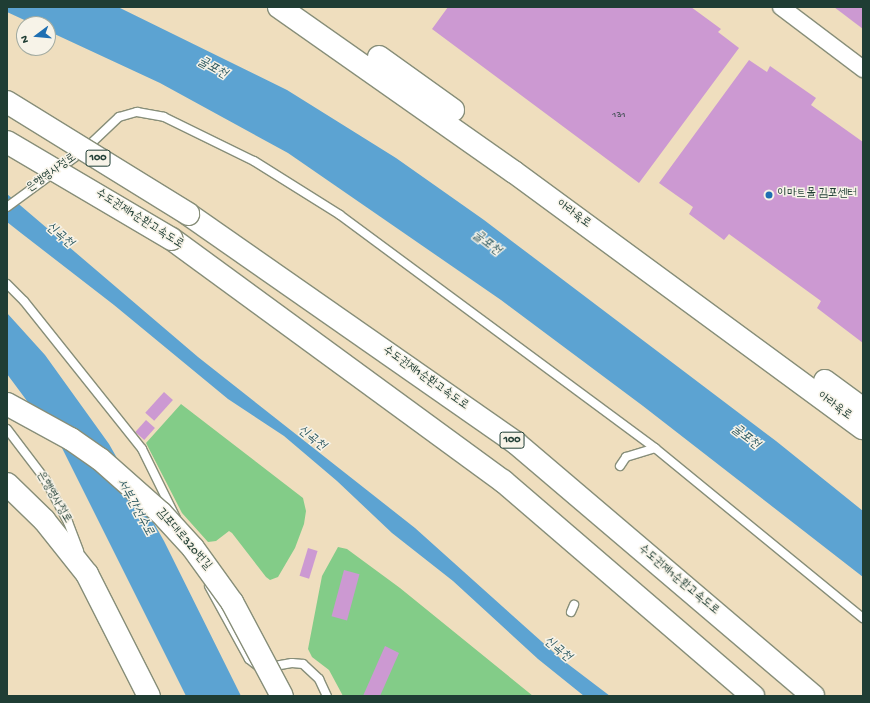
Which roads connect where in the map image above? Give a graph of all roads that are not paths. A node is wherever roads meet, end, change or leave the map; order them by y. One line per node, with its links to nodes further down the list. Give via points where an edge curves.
1 (279, 7): 11 (main road, 아라육로, via 514,172)
2 (306, 7): 10 (main road, 아라육로, via 417,83)
3 (781, 7): 4 (street)
4 (863, 68)
5 (7, 102): 22 (main road, 수도권제1순환고속도로 / 100, bridge, via 188,214 516,443)
6 (7, 142): 21 (main road, 수도권제1순환고속도로 / 100, bridge, via 172,239 503,481)
7 (7, 206): 13 (lane, 은행영사정로, via 82,152 112,122 132,113 152,113 268,170 340,215)
8 (7, 284): 20 (lane, via 24,301 94,387 148,458 199,566 249,659 263,668 292,663 303,664 319,679)
9 (7, 404): 19 (main road, 김포대로320번길, bridge, via 71,439 100,459 161,513 193,548 232,602)
10 (863, 409)
11 (863, 428)
12 (7, 429): 16 (lane, 은행영사정로, via 48,486 68,522)
13 (655, 448): 14 (lane, via 630,455); 17 (lane)
14 (620, 466)
15 (7, 484): 16 (main road, 은행영사정로, via 44,520)
16 (87, 574): 18 (main road, 은행영사정로)
17 (863, 618)
18 (149, 696)
19 (282, 696)
20 (327, 696)
21 (752, 696)
22 (813, 696)

